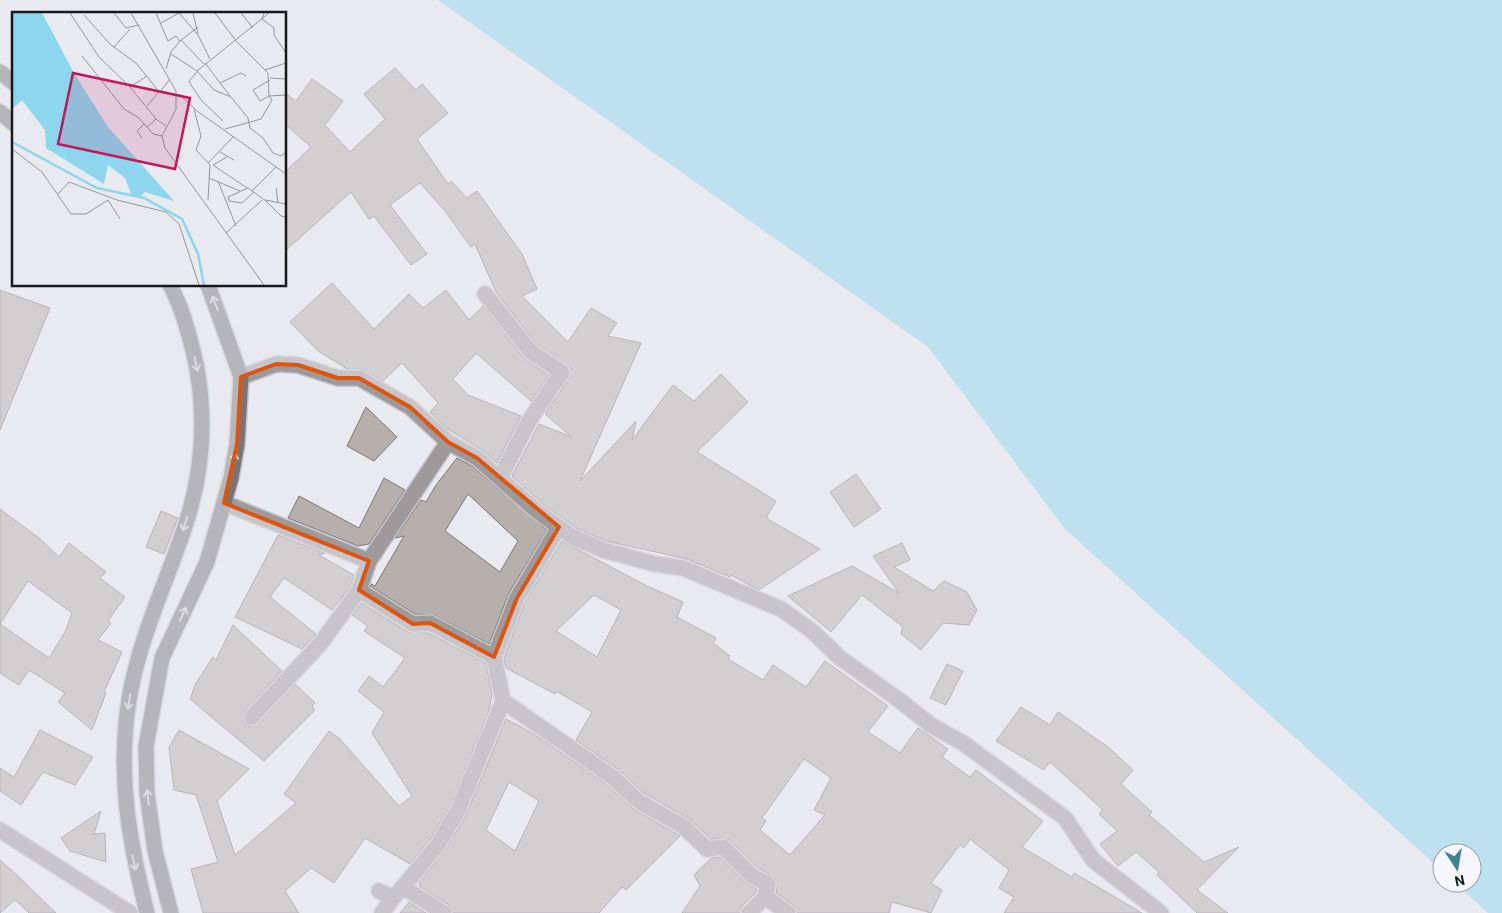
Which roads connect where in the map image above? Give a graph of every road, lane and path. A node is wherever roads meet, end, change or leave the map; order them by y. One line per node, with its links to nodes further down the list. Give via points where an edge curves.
1 (0, 72): 2 (main road)
2 (12, 81)
3 (0, 112): 4 (main road)
4 (12, 122)
5 (170, 286): 22 (main road, one-way to 22, via 192,342 202,398 200,463 187,519 139,654 126,726 124,790 133,859)
6 (208, 286): 8 (main road, one-way to 6)
7 (485, 294): 10 (street, via 531,352 562,372 529,421)
8 (241, 377): 9 (street, via 276,364 298,365 338,378 359,378 410,407); 11 (main road, one-way to 8, via 237,444)
9 (448, 442): 10 (street, via 477,458); 13 (street)
10 (500, 478): 12 (street)
11 (224, 503): 13 (street); 23 (main road, one-way to 11, via 155,851 147,793 146,746 162,658 207,562)
12 (559, 526): 15 (street, via 517,598); 28 (street, via 573,537 603,550 683,568 781,609 812,631 840,658 932,726 963,743 1065,818 1093,860)
13 (369, 562): 14 (street)
14 (358, 590): 15 (street, via 413,624 430,623); 17 (street, via 320,643)
15 (494, 657): 16 (street)
16 (503, 701): 19 (street, via 458,810 439,842); 20 (street, via 614,778 638,801 684,827 707,849 722,847 752,876 768,884)
17 (252, 717)
18 (0, 830): 21 (street)
19 (392, 892): 24 (street); 25 (street)
20 (765, 897): 26 (street); 27 (street)
21 (130, 913)
22 (147, 913)
23 (171, 913)
24 (382, 913)
25 (444, 913)
26 (749, 913)
27 (788, 913)
28 (1161, 913)

